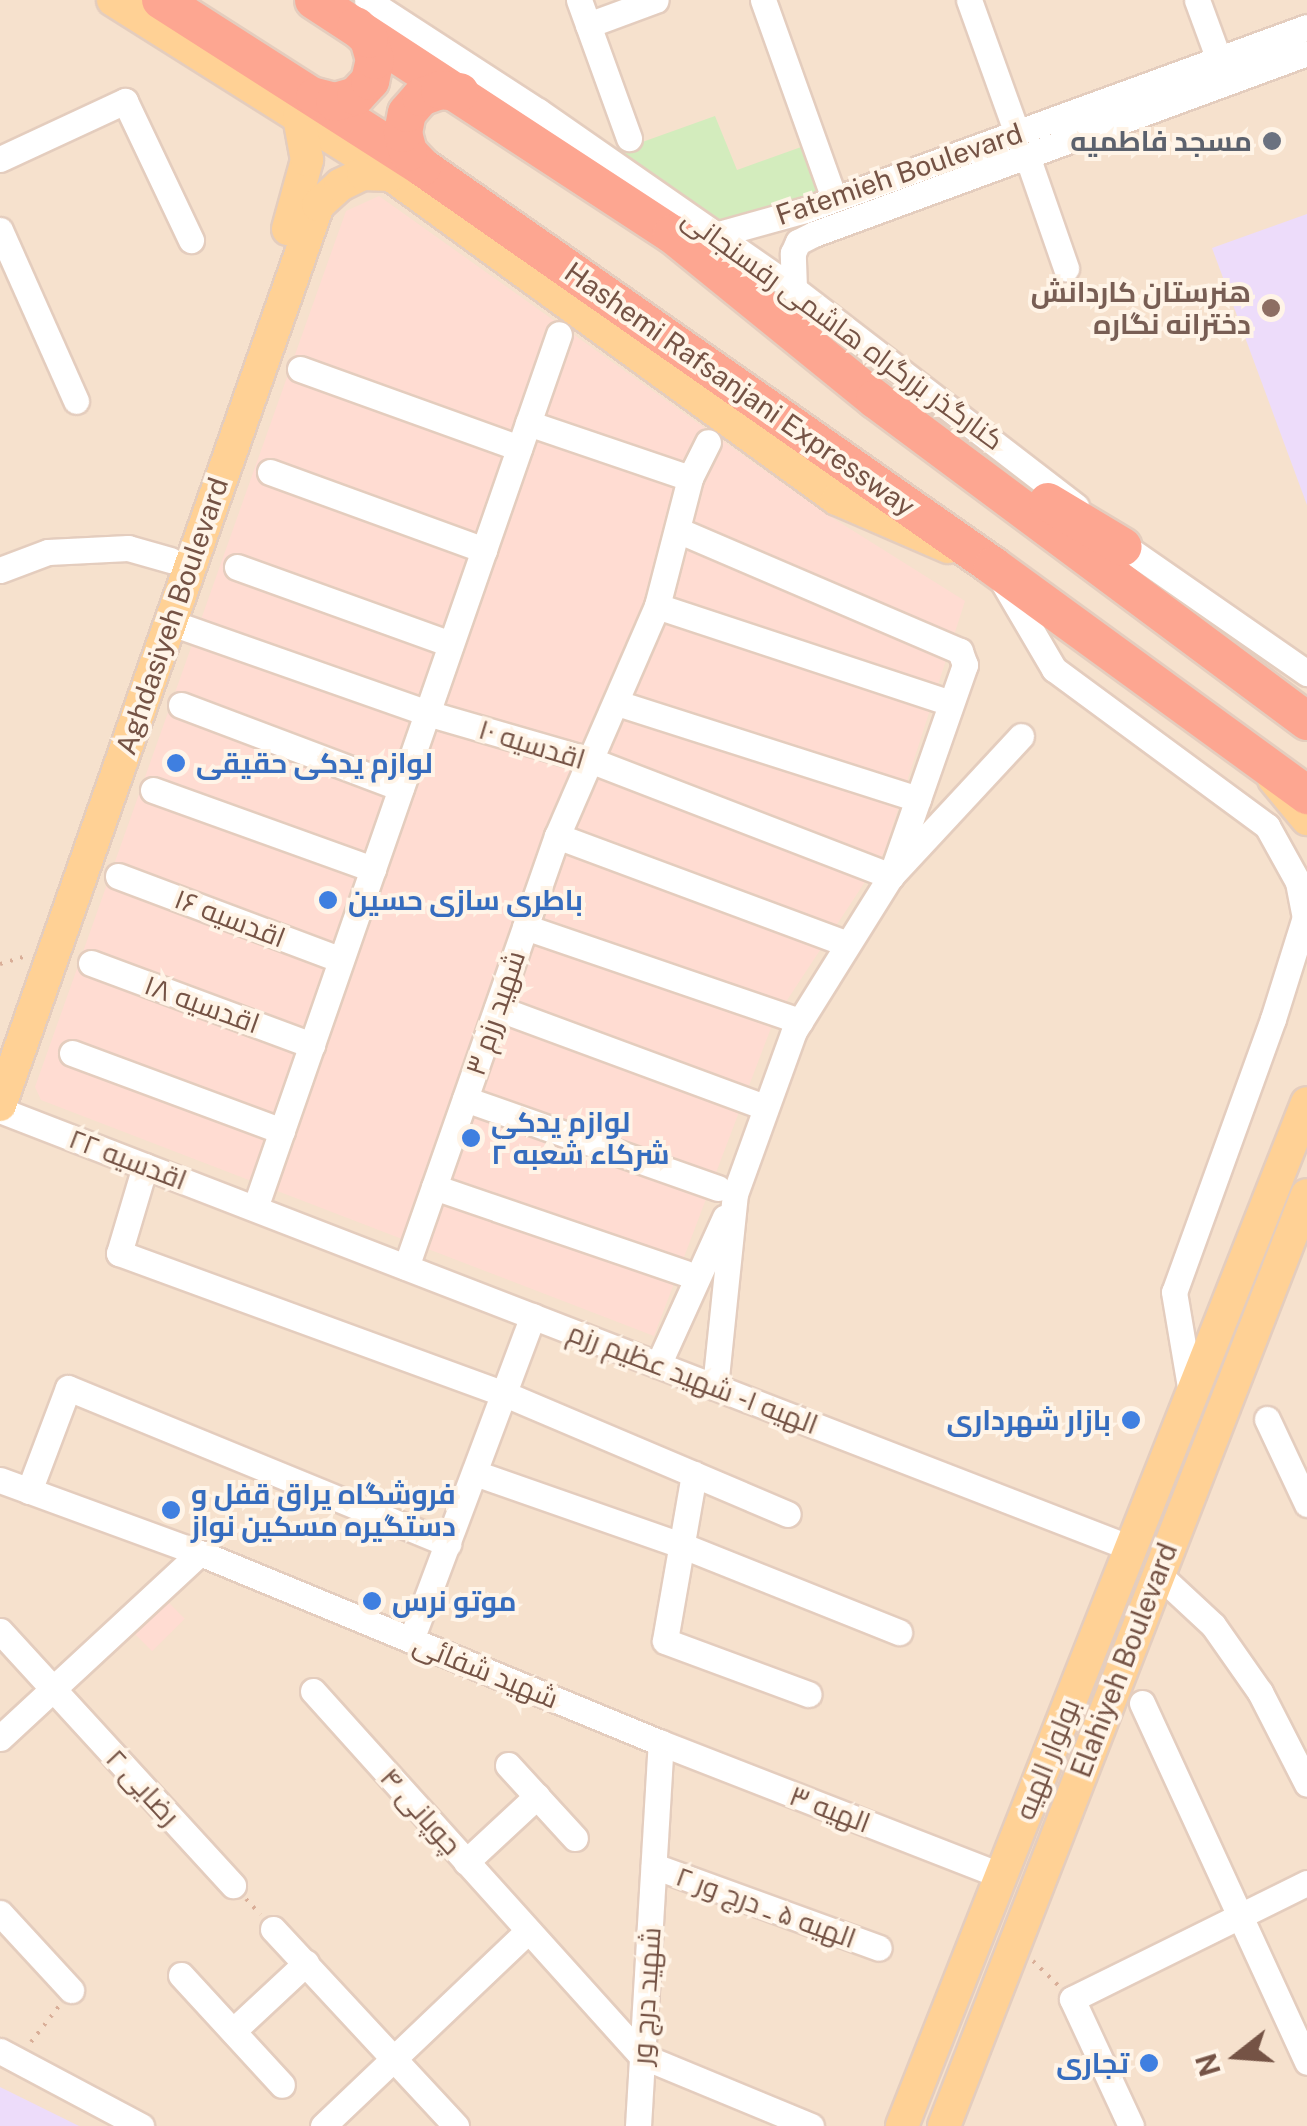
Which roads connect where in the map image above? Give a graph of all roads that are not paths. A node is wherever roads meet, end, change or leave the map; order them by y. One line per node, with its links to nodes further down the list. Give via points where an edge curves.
1 (113, 0): 15 (main road)
2 (161, 0): 15 (highway, Hashemi Rafsanjani Expressway)
3 (314, 0): 9 (highway)
4 (579, 0): 10 (street)
5 (656, 0): 10 (street)
6 (763, 0): 20 (street)
7 (969, 0): 17 (street)
8 (1197, 0): 13 (street)
9 (361, 12): 14 (highway); 15 (highway, via 375,60 370,80 356,96); 23 (street, کنارگذر بزرگراه هاشمی رفسنجانی, via 538,111)
10 (588, 25): 16 (street)
11 (1307, 28): 13 (street, Fatemieh Boulevard)
12 (1307, 53): 17 (street, Fatemieh Boulevard)
13 (1218, 57): 17 (street, Fatemieh Boulevard)
14 (460, 92): 19 (highway, via 430,94 408,113); 29 (highway, via 672,234)
15 (307, 107): 19 (highway, Hashemi Rafsanjani Expressway); 39 (main road, Aghdasiyeh Boulevard, via 300,194)
16 (629, 138)
17 (1022, 144): 20 (street, Fatemieh Boulevard); 21 (street, Fatemieh Boulevard); 25 (street)
18 (0, 159): 24 (street, via 124,101)
19 (407, 171): 40 (highway, Hashemi Rafsanjani Expressway); 44 (main road, Aghdasiyeh Boulevard, via 363,174 318,205)
20 (834, 198): 21 (street, Fatemieh Boulevard)
21 (810, 222): 23 (street, Fatemieh Boulevard); 26 (street, Fatemieh Boulevard, via 793,253)
22 (0, 230): 30 (street)
23 (715, 235): 26 (street, کنارگذر بزرگراه هاشمی رفسنجانی)
24 (191, 240)
25 (1066, 268)
26 (794, 289): 37 (street, کنارگذر بزرگراه هاشمی رفسنجانی, via 1033,468)
27 (559, 334): 31 (street)
28 (300, 369): 33 (street)
29 (875, 400): 37 (highway); 51 (highway)
30 (76, 401)
31 (528, 423): 33 (street); 35 (street)
32 (708, 442): 35 (street, شهید رزم ۳)
33 (519, 448): 38 (street)
34 (270, 472): 38 (street)
35 (690, 478): 36 (street, شهید رزم ۳)
36 (680, 531): 43 (street, شهید رزم ۳); 48 (street, via 951,644 965,665)
37 (1124, 547): 46 (street, کنارگذر بزرگراه هاشمی رفسنجانی)
38 (484, 550): 45 (street)
39 (170, 560): 42 (street, via 128,548 48,552); 71 (main road, Aghdasiyeh Boulevard)
40 (993, 566): 53 (highway, Hashemi Rafsanjani Expressway); 88 (street, via 1054,669 1267,826 1298,882 1304,917 1174,1292)
41 (236, 567): 45 (street)
42 (0, 570)
43 (658, 606): 47 (street, شهید رزم ۳); 48 (street)
44 (169, 622): 50 (street, اقدسیه ۱۰); 76 (main road, Aghdasiyeh Boulevard)
45 (451, 644): 50 (street)
46 (1307, 673)
47 (617, 703): 54 (street, شهید رزم ۳); 58 (street)
48 (950, 703): 58 (street)
49 (180, 706): 55 (street)
50 (427, 713): 54 (street, اقدسیه ۱۰); 55 (street)
51 (1307, 721)
52 (1020, 736): 63 (street)
53 (1252, 752): 57 (highway, Hashemi Rafsanjani Expressway); 59 (main road)
54 (590, 760): 60 (street, شهید رزم ۳); 63 (street, اقدسیه ۱۰)
55 (401, 788): 61 (street)
56 (153, 790): 61 (street)
57 (1307, 795)
58 (918, 800): 63 (street)
59 (1307, 819)
60 (558, 836): 64 (street, شهید رزم ۳); 65 (street)
61 (373, 870): 66 (street)
62 (118, 876): 66 (street, اقدسیه ۱۶)
63 (891, 876): 65 (street)
64 (525, 927): 68 (street, شهید رزم ۳); 69 (street)
65 (848, 944): 69 (street)
66 (341, 960): 70 (street)
67 (91, 963): 70 (street, اقدسیه ۱۸)
68 (497, 1008): 73 (street, شهید رزم ۳); 75 (street)
69 (800, 1021): 75 (street)
70 (312, 1044): 77 (street)
71 (0, 1046)
72 (72, 1053): 77 (street)
73 (465, 1099): 79 (street, شهید رزم ۳); 80 (street)
74 (1307, 1103): 88 (main road)
75 (764, 1107): 80 (street)
76 (0, 1108): 78 (street, اقدسیه ۲۲)
77 (282, 1132): 82 (street)
78 (145, 1166): 82 (street, اقدسیه ۲۲); 89 (street, via 119,1253)
79 (434, 1187): 83 (street, شهید رزم ۳); 84 (street)
80 (726, 1191): 86 (street); 87 (street)
81 (1307, 1194): 101 (main road, Elahiyeh Boulevard)
82 (255, 1208): 83 (street, الهیه ۱ - شهید عظیم رزم)
83 (406, 1267): 85 (street, الهیه ۱ - شهید عظیم رزم)
84 (685, 1273)
85 (533, 1316): 86 (street, الهیه ۱ - شهید عظیم رزم); 89 (street)
86 (658, 1364): 87 (street, الهیه ۱ - شهید عظیم رزم)
87 (714, 1386): 99 (street, الهیه ۱ - شهید عظیم رزم)
88 (1191, 1392): 99 (main road, بولوار الهیه)
89 (505, 1394): 91 (street); 92 (street)
90 (1267, 1419): 95 (street)
91 (474, 1473): 97 (street); 98 (street)
92 (694, 1474): 96 (street); 98 (street)
93 (0, 1480): 94 (street, شهید شفائی)
94 (29, 1491): 97 (street, via 68,1388); 100 (street, شهید شفائی)
95 (1307, 1504)
96 (788, 1514)
97 (448, 1544): 104 (street)
98 (681, 1545): 103 (street); 107 (street, via 665,1641)
99 (1132, 1548): 117 (main road, بولوار الهیه)
100 (200, 1553): 104 (street, شهید شفائی); 105 (street)
101 (1158, 1573): 112 (street, via 1212,1625 1260,1692); 140 (main road, Elahiyeh Boulevard)
102 (0, 1631): 105 (street, رضایی ۲)
103 (899, 1632)
104 (411, 1640): 110 (street, شهید شفائی)
105 (54, 1689): 109 (street); 119 (street, رضایی ۲)
106 (313, 1691): 115 (street, چوپانی ۴)
107 (808, 1694)
108 (1142, 1704): 121 (street)
109 (0, 1738)
110 (661, 1743): 116 (street, شهید درج ور); 117 (street, الهیه ۳)
111 (508, 1764): 113 (street)
112 (1307, 1784)
113 (537, 1796): 114 (street); 115 (street)
114 (575, 1838)
115 (466, 1862): 123 (street, چوپانی ۴)
116 (654, 1866): 124 (street, الهیه ۵ ـ درج ور ۲); 130 (street, شهید درج ور)
117 (1000, 1876): 139 (main road, بولوار الهیه)
118 (1307, 1883): 121 (street)
119 (233, 1885)
120 (0, 1913): 127 (street)
121 (1240, 1916): 132 (street); 141 (street, via 1072,1999)
122 (273, 1929): 125 (street)
123 (528, 1931): 130 (street, چوپانی ۴); 131 (street)
124 (879, 1948)
125 (306, 1963): 128 (street); 131 (street)
126 (181, 1974): 128 (street)
127 (71, 1990)
128 (232, 2031): 133 (street)
129 (9, 2056): 134 (street)
130 (642, 2056): 137 (street, شهید درج ور); 138 (street)
131 (394, 2058): 135 (street); 136 (street)
132 (1307, 2062)
133 (282, 2085)
134 (141, 2126)
135 (323, 2126)
136 (456, 2126)
137 (638, 2126)
138 (810, 2126)
139 (902, 2126)
140 (944, 2126)
141 (1131, 2126)

